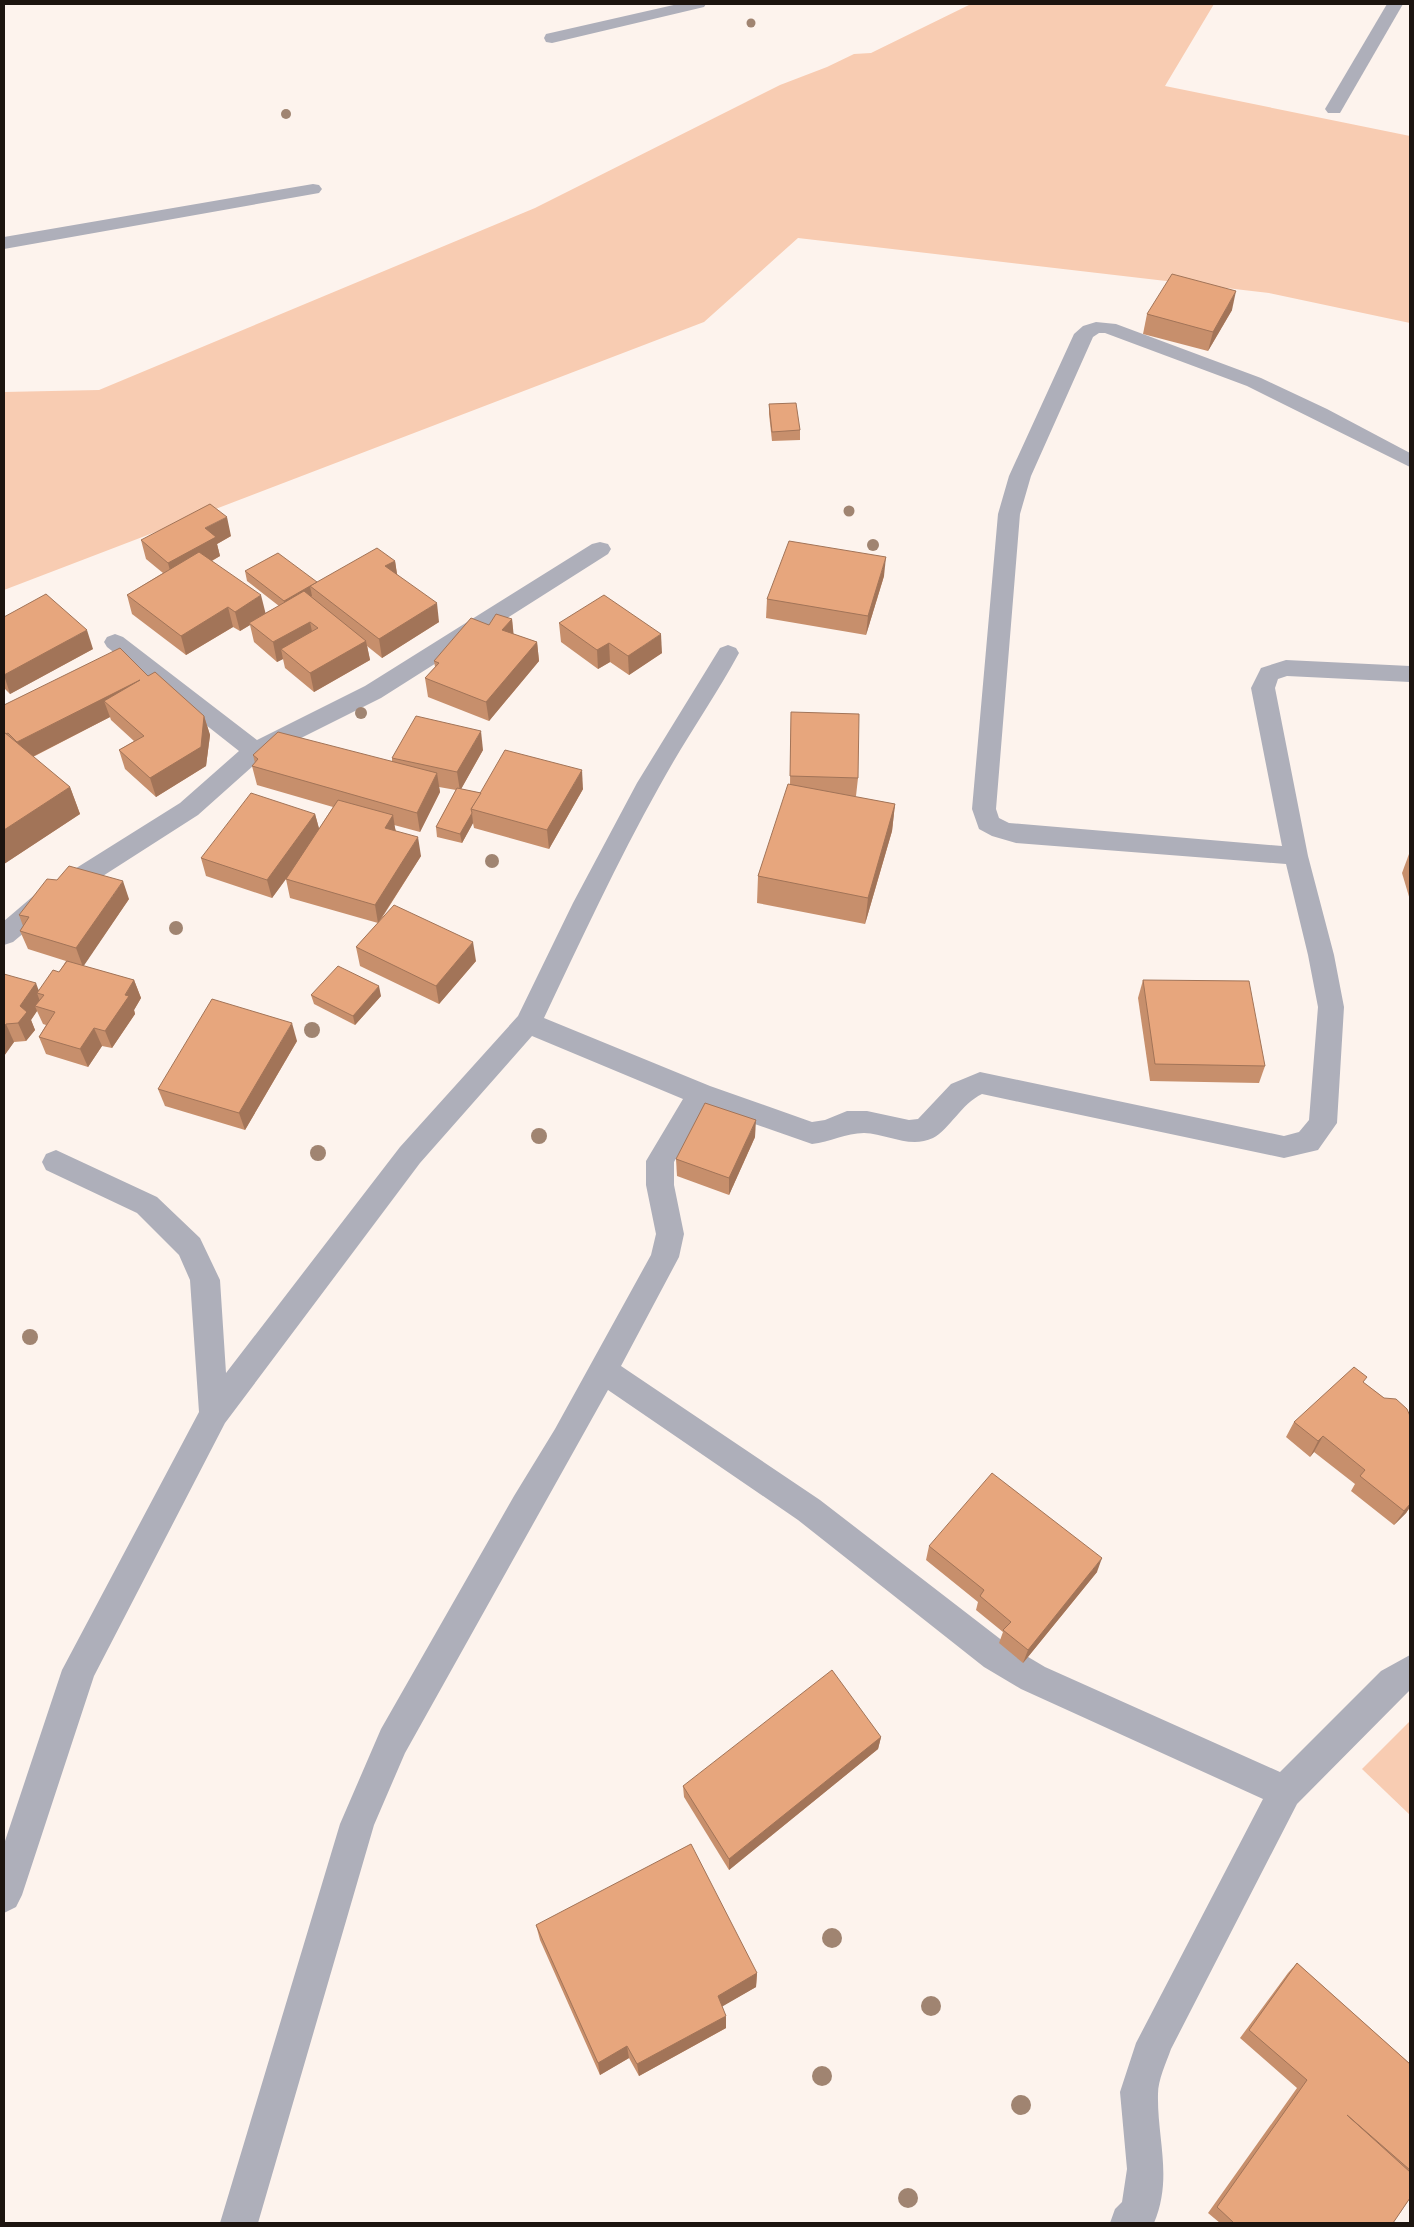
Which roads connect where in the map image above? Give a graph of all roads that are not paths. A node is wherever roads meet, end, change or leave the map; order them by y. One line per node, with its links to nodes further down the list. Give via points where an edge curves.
1 (698, 4): 3 (street)
2 (1395, 4): 4 (street)
3 (552, 38)
4 (1334, 110)
5 (313, 189): 6 (street)
6 (4, 244)
7 (1410, 461): 13 (street, via 1254,382 1100,326 1090,328 1084,334 1020,476 1009,514 984,809 988,823 1016,834)
8 (600, 549): 12 (street, via 373,692)
9 (116, 642): 12 (street)
10 (728, 653): 15 (street, via 649,782)
11 (1410, 674): 13 (street, via 1286,668 1269,674 1263,688)
12 (255, 751): 14 (street, via 188,808 47,899)
13 (1296, 856): 16 (street, via 1331,1007 1323,1123 1308,1142 1284,1147 980,1083 961,1092 925,1129 909,1131 867,1122 848,1122 829,1131 812,1133)
14 (4, 935)
15 (528, 1022): 16 (street); 19 (street, via 410,1155)
16 (700, 1094): 18 (street, via 660,1161 660,1185 670,1234 665,1256)
17 (56, 1162): 19 (street, via 147,1205 190,1247 205,1280)
18 (603, 1370): 21 (street, via 809,1510 996,1656 1033,1678); 23 (street, via 393,1740 357,1824)
19 (214, 1413): 22 (street, via 79,1670)
20 (1410, 1670): 21 (street, via 1393,1682)
21 (1284, 1792): 24 (street, via 1154,2043 1139,2092 1146,2170 1140,2210)
22 (4, 1895)
23 (239, 2223)
24 (1129, 2223)

